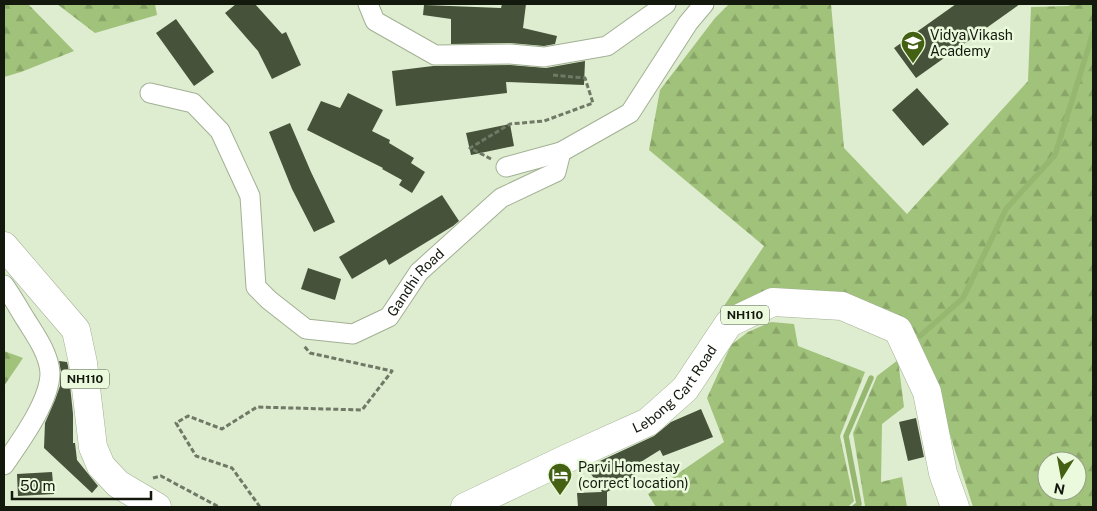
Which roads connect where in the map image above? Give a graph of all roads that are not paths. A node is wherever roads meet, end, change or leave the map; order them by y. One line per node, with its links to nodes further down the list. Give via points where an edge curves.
1 (368, 4): 2 (street, via 375,21 435,55 544,57 607,46)
2 (666, 4)
3 (704, 4): 5 (street, via 688,23 630,113)
4 (150, 93): 5 (street, Gandhi Road, via 193,103 220,131 250,196 256,287 306,329 353,334 389,317 419,272 501,198 556,172)
5 (561, 152): 6 (street)
6 (506, 167)
7 (4, 246): 10 (highway, NH110, via 76,330 93,447 101,466 118,484)
8 (4, 285): 9 (street, via 40,343 50,373 39,410)
9 (4, 464)
10 (157, 507)
11 (465, 507): 12 (highway, Lebong Cart Road / NH110, via 648,422 685,389 729,323 773,302 842,306 898,330 928,392 944,473)
12 (955, 507)

